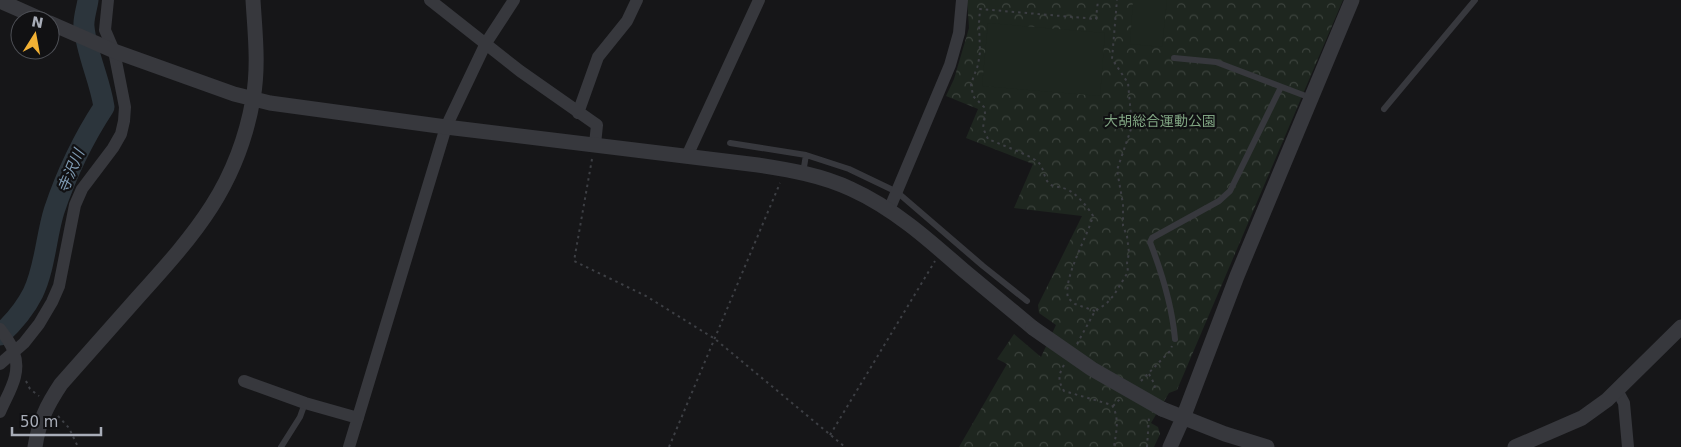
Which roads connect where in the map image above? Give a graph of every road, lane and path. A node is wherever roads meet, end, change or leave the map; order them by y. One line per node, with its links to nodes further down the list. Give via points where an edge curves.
1 (108, 0): 16 (street, via 105,30)
2 (253, 0): 20 (street, via 256,55)
3 (430, 0): 15 (street)
4 (514, 0): 15 (street)
5 (637, 0): 22 (street, via 627,21 598,57)
6 (759, 0): 28 (street)
7 (962, 0): 32 (street, via 960,33 950,65)
8 (1098, 0): 9 (path, via 1096,18 980,9 980,52 971,84 973,96 984,107 983,128 988,139 1037,161 1047,182 1074,192 1093,216 1066,291 1075,304 1095,311 1114,295 1128,272 1128,244 1117,170 1132,126 1128,83 1112,59)
9 (1117, 0)
10 (1352, 0): 19 (street)
11 (1475, 0): 21 (lane)
12 (0, 1): 13 (street)
13 (20, 10)
14 (60, 28): 16 (street)
15 (486, 43): 22 (street); 23 (street)
16 (114, 51): 20 (street); 42 (street, via 125,107 121,134 74,205 60,286 38,324)
17 (1174, 58): 18 (lane, via 1216,62)
18 (1281, 87): 19 (lane); 41 (lane, via 1230,191 1219,202 1150,242 1165,282)
19 (1311, 98): 54 (street, via 1237,276)
20 (253, 99): 23 (street); 49 (street, via 235,163 198,228 61,384)
21 (1384, 109)
22 (578, 113): 25 (street, via 597,125)
23 (446, 127): 25 (street); 53 (street)
24 (730, 143): 26 (lane)
25 (595, 144): 28 (street); 40 (path, via 574,261 646,296)
26 (761, 149): 27 (lane); 29 (lane)
27 (806, 155): 31 (lane); 32 (lane, via 849,169)
28 (687, 156): 29 (street)
29 (758, 165): 30 (street)
30 (786, 169): 31 (street); 40 (path)
31 (803, 172): 33 (street, via 850,189)
32 (897, 192): 33 (street); 35 (lane)
33 (889, 210): 34 (street)
34 (942, 251): 36 (street); 55 (path)
35 (983, 266): 36 (lane); 37 (lane)
36 (974, 279): 54 (street, bridge, via 1033,328 1092,369)
37 (1027, 301)
38 (1681, 326): 47 (street)
39 (3, 333): 42 (street)
40 (715, 339): 55 (path); 60 (path)
41 (1175, 339): 45 (path, via 1170,351)
42 (14, 352): 43 (street); 44 (street)
43 (0, 364)
44 (17, 369): 49 (path, via 30,389); 52 (street)
45 (1142, 380)
46 (244, 381): 50 (street)
47 (1618, 390): 64 (street, via 1582,418); 65 (street, via 1624,403)
48 (1120, 400): 51 (path)
49 (48, 404): 56 (street); 57 (path, via 68,428)
50 (305, 404): 53 (street); 58 (lane)
51 (1113, 406)
52 (0, 412)
53 (358, 418): 59 (street)
54 (1183, 418): 62 (street); 63 (street)
55 (830, 435): 61 (path)
56 (35, 447)
57 (78, 447)
58 (281, 447)
59 (349, 447)
60 (669, 447)
61 (845, 447)
62 (1170, 447)
63 (1266, 447)
64 (1516, 447)
65 (1628, 447)

